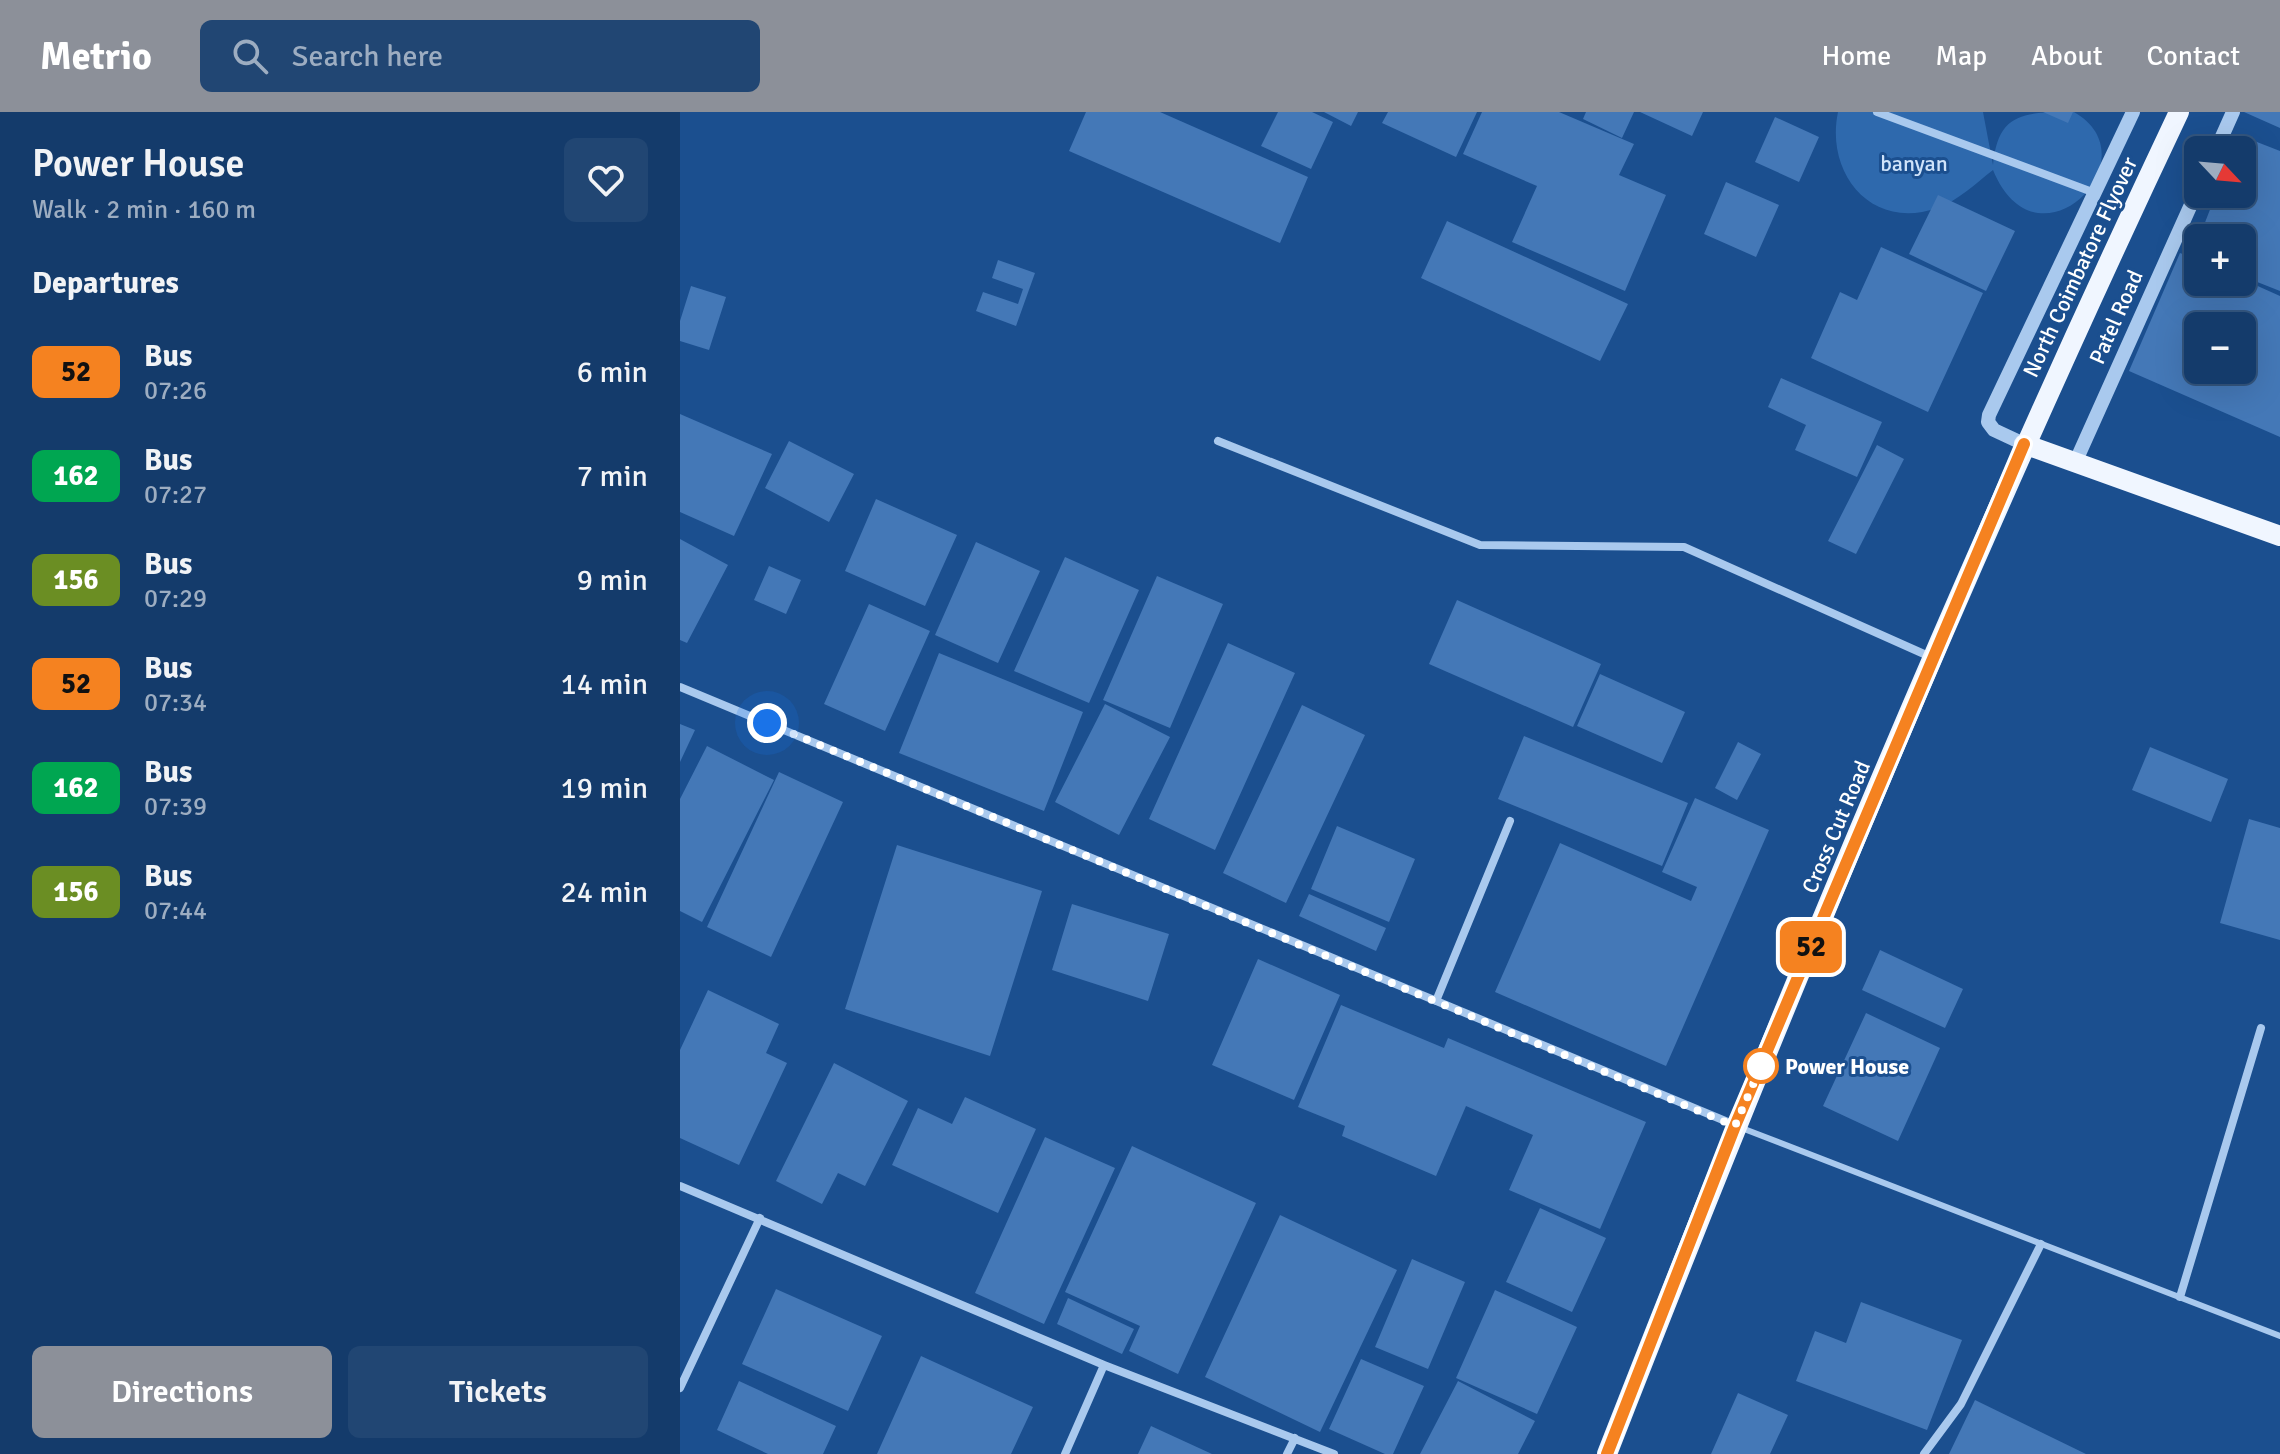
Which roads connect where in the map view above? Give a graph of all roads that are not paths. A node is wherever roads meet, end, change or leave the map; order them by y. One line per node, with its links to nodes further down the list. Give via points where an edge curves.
1 (1877, 112): 6 (street)
2 (2133, 112): 6 (street)
3 (2179, 112): 9 (main road, North Coimbatore Flyover)
4 (2233, 112): 5 (street)
5 (2222, 136)
6 (2095, 193): 9 (street, via 1989,415 1994,430)
7 (2189, 208): 10 (street, Patel Road)
8 (1218, 441): 12 (street, via 1480,545 1684,547)
9 (2024, 444): 10 (main road); 12 (main road, Cross Cut Road)
10 (2075, 463): 11 (main road)
11 (2280, 536)
12 (1934, 658): 17 (main road, Cross Cut Road)
13 (680, 687): 15 (street)
14 (1510, 821): 15 (street)
15 (1436, 1001): 17 (street)
16 (2261, 1028): 21 (street)
17 (1735, 1126): 20 (lane); 29 (main road, Cross Cut Road)
18 (680, 1186): 19 (street)
19 (760, 1218): 23 (street); 24 (street)
20 (2041, 1244): 21 (lane); 30 (street, via 1961,1404)
21 (2180, 1297): 22 (lane)
22 (2280, 1336)
23 (1104, 1365): 25 (street); 26 (street)
24 (680, 1388)
25 (1295, 1438): 27 (street); 28 (street)
26 (1065, 1454)
27 (1287, 1454)
28 (1334, 1454)
29 (1607, 1454)
30 (1924, 1454)

